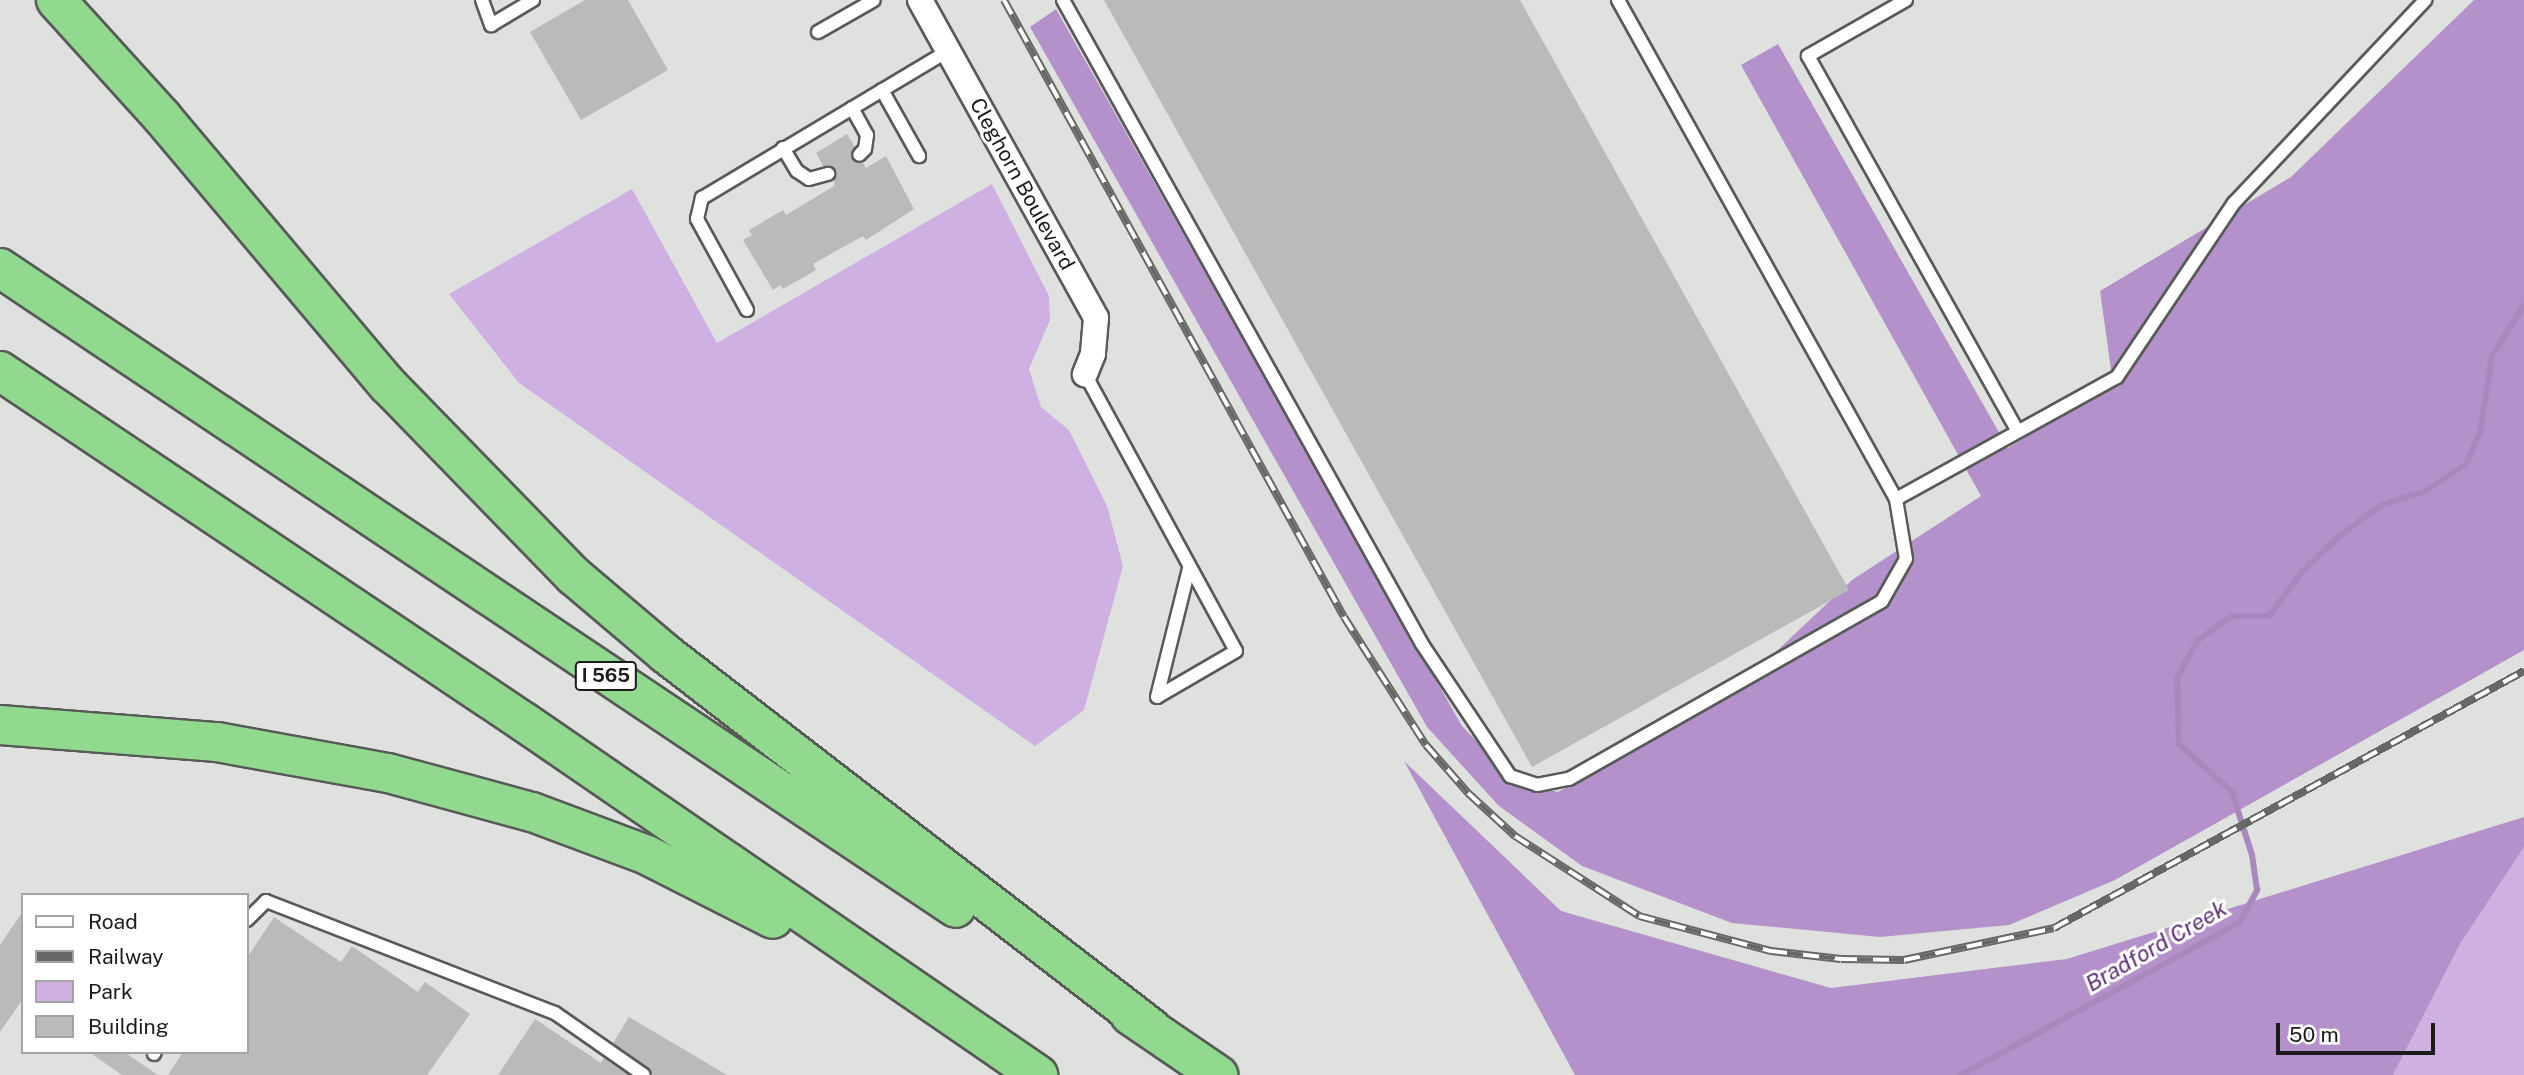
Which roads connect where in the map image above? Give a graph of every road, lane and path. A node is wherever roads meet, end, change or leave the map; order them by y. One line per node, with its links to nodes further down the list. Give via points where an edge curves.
1 (56, 0): 15 (highway)
2 (82, 0): 15 (highway)
3 (482, 0): 4 (lane, via 491,25)
4 (533, 0)
5 (874, 0): 11 (lane)
6 (920, 0): 12 (street, Cleghorn Boulevard)
7 (1063, 0): 25 (lane, via 1422,644 1510,776 1538,785 1569,779 1882,601 1906,559)
8 (1618, 0): 25 (lane)
9 (1906, 0): 24 (lane, via 1808,57)
10 (2425, 0): 24 (lane, via 2234,203 2117,376)
11 (818, 32)
12 (948, 51): 13 (lane); 23 (street, Cleghorn Boulevard, via 1096,318 1093,354)
13 (882, 90): 14 (lane); 18 (lane)
14 (852, 108): 16 (lane); 17 (lane, via 867,135 866,149)
15 (162, 117): 30 (highway, via 388,386 573,576 698,679)
16 (783, 148): 19 (lane, via 797,171 809,179); 21 (lane, via 702,198 696,219)
17 (859, 155)
18 (919, 156)
19 (828, 174)
20 (0, 268): 30 (highway, I 565, via 818,819)
21 (747, 310)
22 (0, 371): 29 (highway, via 524,722)
23 (1085, 374): 26 (lane)
24 (2017, 430): 25 (lane)
25 (1896, 499)
26 (1189, 569): 26 (lane, via 1170,646 1157,697 1236,651)
27 (0, 725): 29 (highway, via 217,742 388,773 532,811 647,855)
28 (248, 919): 31 (lane, via 267,901 517,998 555,1013)
29 (903, 985): 32 (highway)
30 (1151, 1028): 33 (highway, I 565)
31 (644, 1075)
32 (1038, 1075)
33 (1218, 1075)

